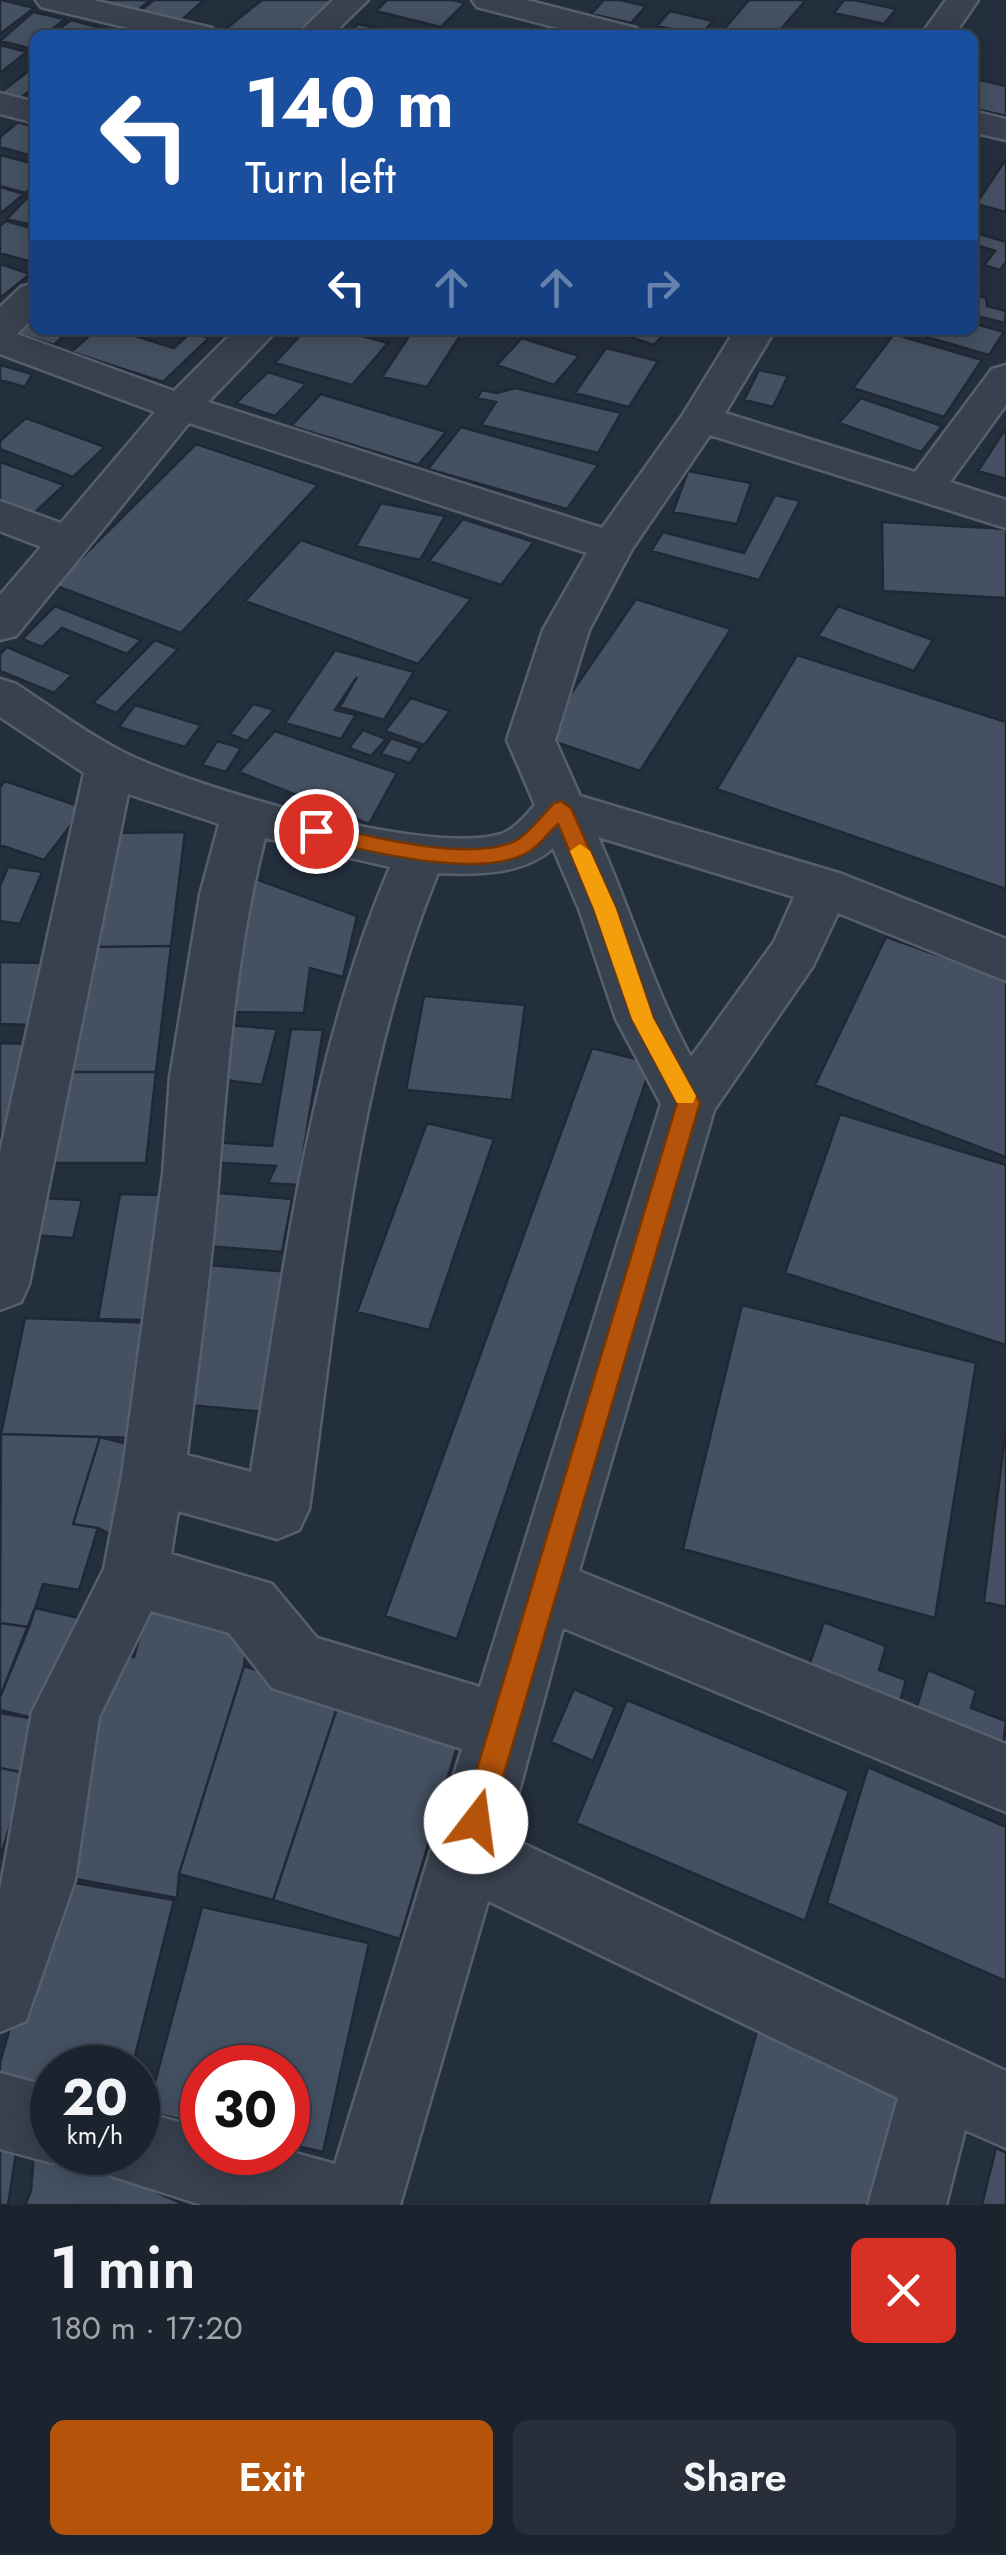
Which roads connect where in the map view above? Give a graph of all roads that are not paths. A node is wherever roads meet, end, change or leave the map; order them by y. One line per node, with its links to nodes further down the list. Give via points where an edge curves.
1 (52, 0): 6 (street)
2 (352, 0): 7 (street)
3 (488, 0): 5 (street)
4 (962, 0): 9 (street)
5 (565, 18): 8 (street)
6 (179, 30)
7 (318, 30)
8 (607, 30)
9 (941, 30)
10 (978, 123): 11 (street)
11 (1006, 130)
12 (30, 300): 13 (street)
13 (0, 328)
14 (252, 335): 18 (street)
15 (751, 335): 19 (street)
16 (0, 342): 18 (street)
17 (1006, 377): 20 (street)
18 (181, 407): 23 (street); 24 (street)
19 (701, 419): 20 (street); 24 (street)
20 (923, 490): 21 (street)
21 (1006, 514)
22 (0, 515): 23 (street)
23 (66, 540): 25 (street)
24 (612, 546): 28 (street, via 566,630 531,740)
25 (0, 625)
26 (0, 696): 27 (street)
27 (110, 766): 29 (street); 34 (street)
28 (561, 808): 30 (street, via 522,846 466,856); 31 (street); 33 (street, via 643,1019)
29 (246, 816): 30 (street); 35 (street, via 225,895 197,1077)
30 (420, 855): 35 (street, via 380,960 346,1102 277,1509)
31 (824, 888): 32 (street); 33 (street, via 795,952)
32 (1006, 961)
33 (688, 1103): 37 (street)
34 (0, 1284)
35 (153, 1475): 36 (street)
36 (136, 1575): 38 (street, via 249,1607 296,1665); 41 (street, via 66,1712 39,1880)
37 (542, 1588): 38 (street); 39 (street)
38 (501, 1727): 40 (street)
39 (1006, 1778)
40 (467, 1854): 42 (street); 48 (street)
41 (0, 1995)
42 (942, 2076): 43 (street); 49 (street)
43 (1006, 2110)
44 (0, 2111): 45 (street)
45 (30, 2120)
46 (160, 2155): 47 (street)
47 (342, 2205)
48 (361, 2205)
49 (907, 2205)

